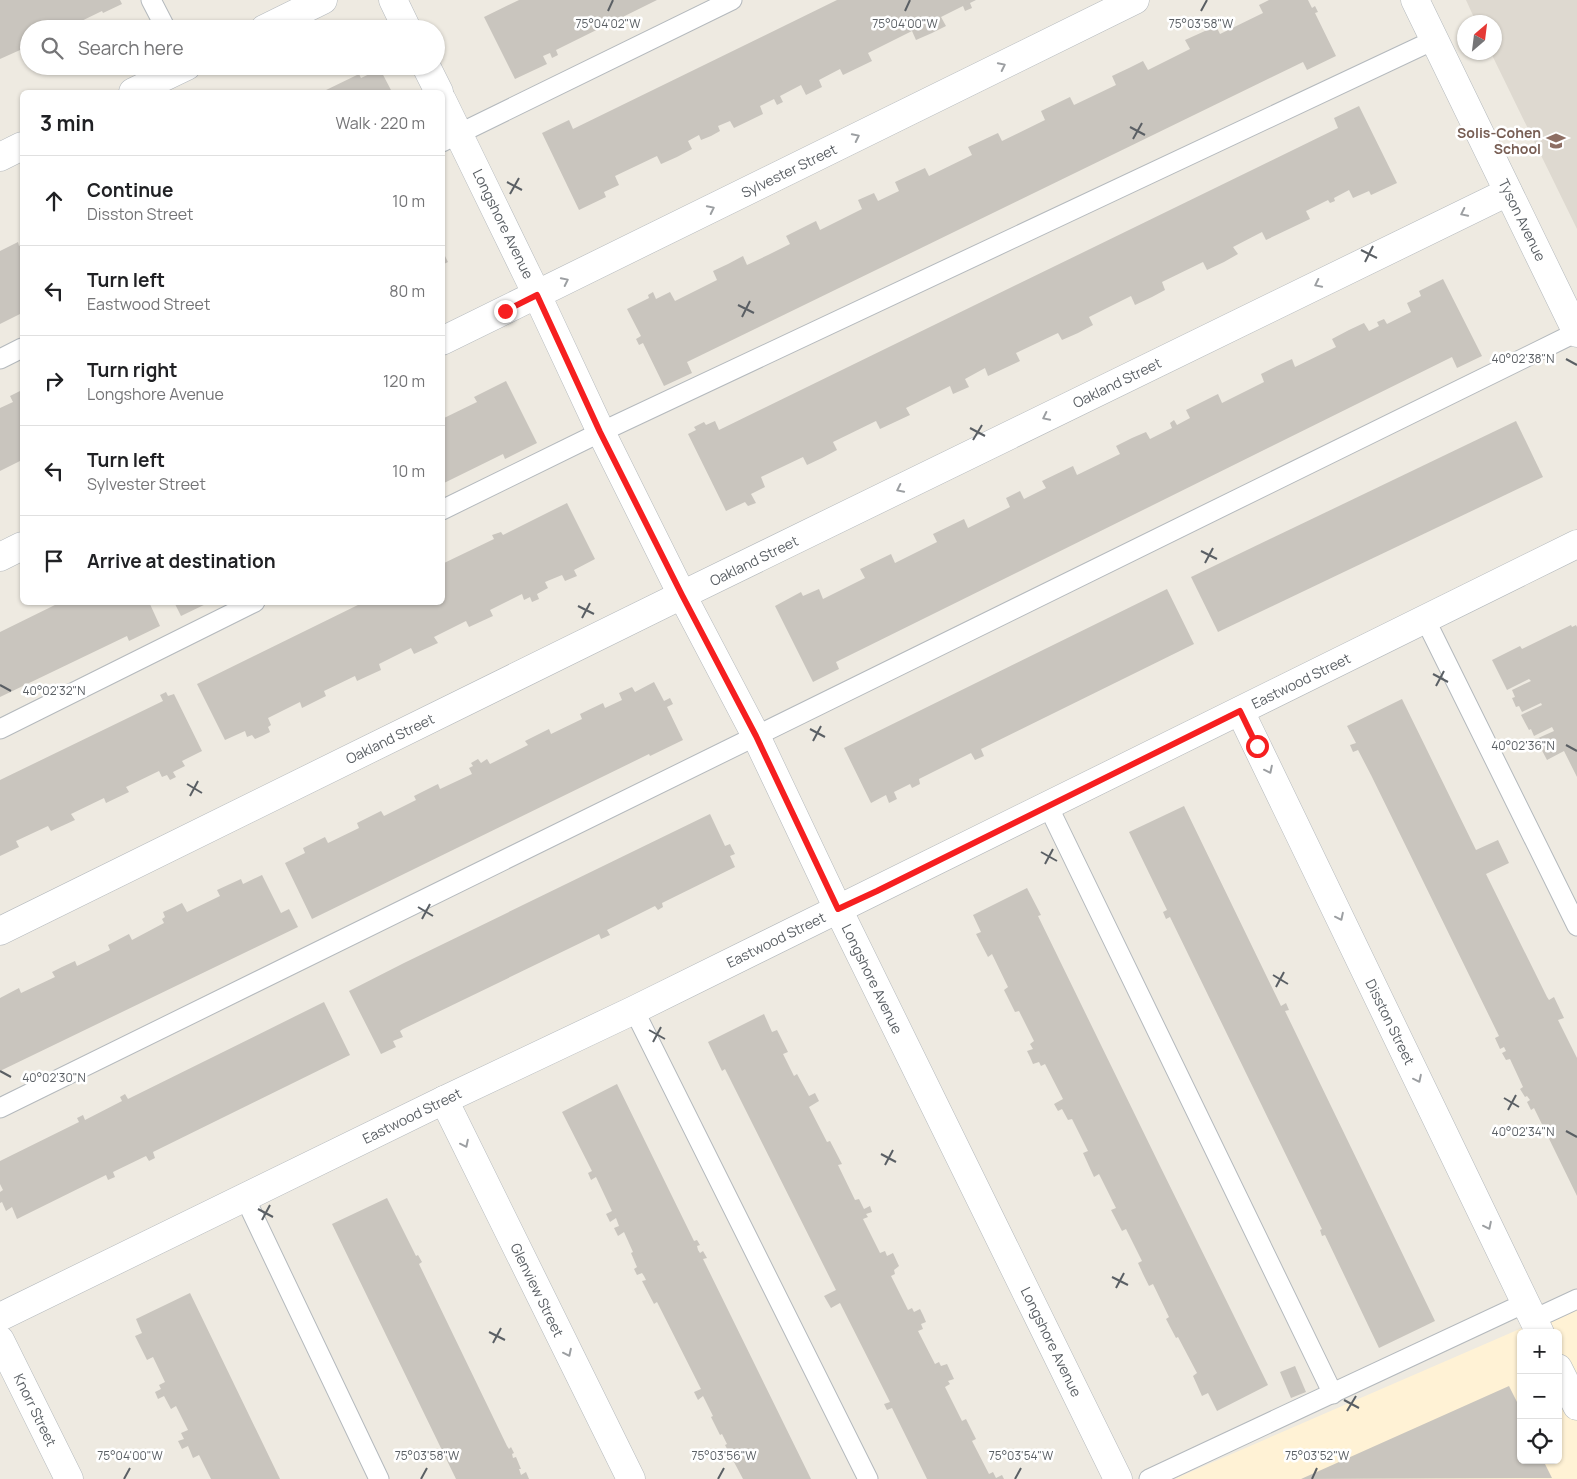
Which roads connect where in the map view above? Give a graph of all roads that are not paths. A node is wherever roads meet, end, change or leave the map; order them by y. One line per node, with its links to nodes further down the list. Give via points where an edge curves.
1 (151, 0): 7 (lane)
2 (323, 0): 8 (street)
3 (393, 0): 9 (street)
4 (732, 0): 16 (lane)
5 (1135, 0): 20 (street, Sylvester Street, one-way to 5)
6 (1415, 0): 10 (street, Tyson Avenue)
7 (161, 20)
8 (282, 20)
9 (403, 20)
10 (1434, 40): 19 (street, Tyson Avenue); 25 (lane)
11 (168, 75): 13 (street)
12 (430, 75): 14 (street)
13 (137, 90)
14 (438, 90)
15 (445, 113): 16 (street, Longshore Avenue)
16 (451, 138): 20 (street, Longshore Avenue)
17 (20, 147): 18 (street)
18 (0, 157)
19 (1508, 192): 21 (street, Tyson Avenue); 30 (street, Oakland Street, one-way to 30)
20 (537, 295): 22 (street, Sylvester Street); 25 (street, Longshore Avenue)
21 (1577, 332): 35 (lane)
22 (445, 340)
23 (20, 349): 24 (lane)
24 (0, 359)
25 (600, 432): 26 (lane); 30 (street, Longshore Avenue)
26 (445, 509)
27 (1577, 544): 32 (street, Eastwood Street)
28 (20, 547): 29 (street)
29 (0, 557)
30 (682, 595): 35 (street, Longshore Avenue); 39 (street, Oakland Street)
31 (249, 605): 34 (lane)
32 (1425, 619): 33 (street, Eastwood Street); 38 (lane)
33 (1240, 711): 36 (street, Eastwood Street); 46 (street, Disston Street, one-way to 46)
34 (0, 729)
35 (756, 736): 37 (street, Longshore Avenue); 42 (lane)
36 (1048, 806): 37 (street, Eastwood Street); 49 (lane)
37 (838, 909): 40 (street, Eastwood Street); 55 (street, Longshore Avenue)
38 (1577, 926)
39 (0, 931)
40 (634, 1010): 41 (street, Eastwood Street); 54 (lane)
41 (444, 1100): 43 (street, Eastwood Street); 53 (street, Glenview Street, one-way to 53)
42 (0, 1108)
43 (244, 1198): 45 (street, Eastwood Street); 52 (lane)
44 (1577, 1299): 46 (lane)
45 (0, 1317)
46 (1533, 1318): 49 (lane)
47 (0, 1340): 51 (street, Knorr Street)
48 (1561, 1374): 50 (street)
49 (1332, 1394): 56 (lane)
50 (1577, 1406)
51 (69, 1479)
52 (379, 1479)
53 (631, 1479)
54 (868, 1479)
55 (1118, 1479)
56 (1149, 1479)

